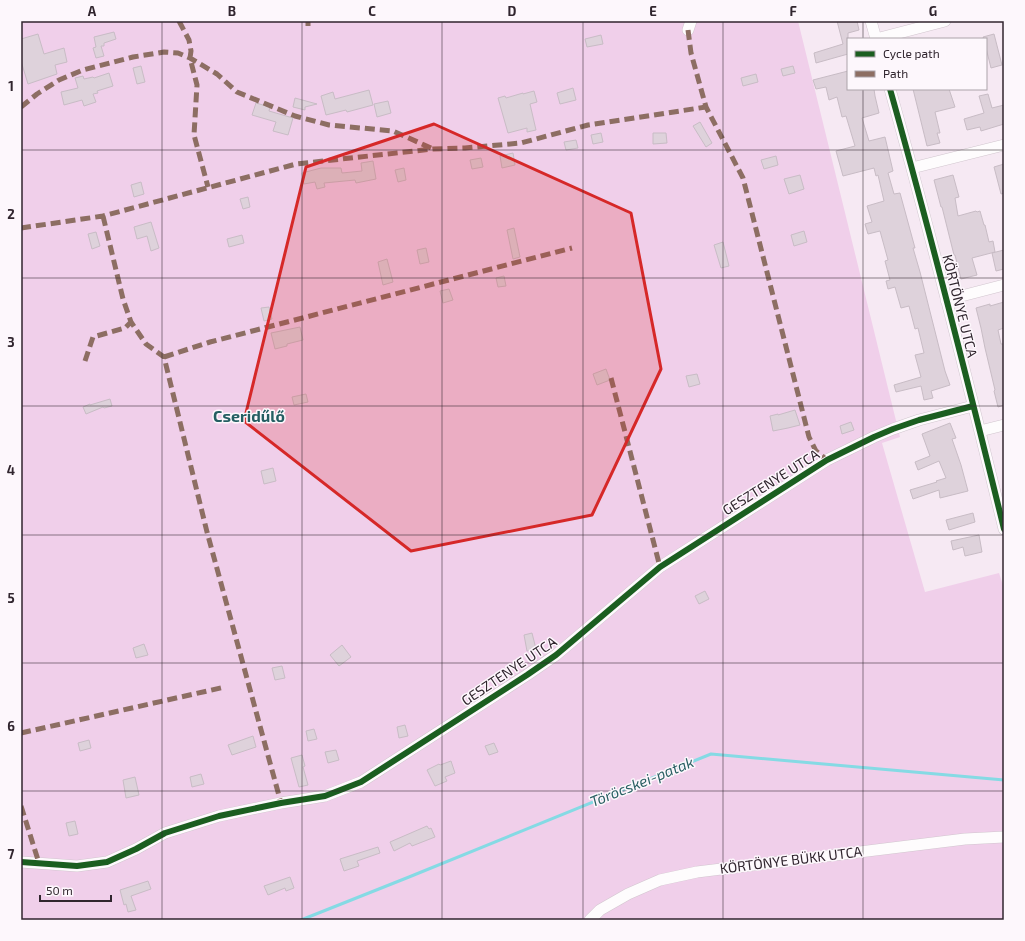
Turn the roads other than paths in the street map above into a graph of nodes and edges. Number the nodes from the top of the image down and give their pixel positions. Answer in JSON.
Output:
{"nodes":[{"id":1,"x":871,"y":21,"type":"edge"},
{"id":2,"x":945,"y":21,"type":"edge"},
{"id":3,"x":876,"y":38,"type":"edge"},
{"id":4,"x":880,"y":38,"type":"edge"},
{"id":5,"x":890,"y":90,"type":"edge"},
{"id":6,"x":1004,"y":145,"type":"edge"},
{"id":7,"x":912,"y":168,"type":"junction"},
{"id":8,"x":1004,"y":285,"type":"edge"},
{"id":9,"x":946,"y":300,"type":"junction"},
{"id":10,"x":973,"y":406,"type":"junction"},
{"id":11,"x":1004,"y":425,"type":"edge"},
{"id":12,"x":980,"y":431,"type":"junction"},
{"id":13,"x":1004,"y":529,"type":"edge"},
{"id":14,"x":1004,"y":837,"type":"edge"},
{"id":15,"x":21,"y":862,"type":"edge"},
{"id":16,"x":590,"y":920,"type":"edge"}],
"edges":[{"from":1,"to":3,"type":"street"},
{"from":2,"to":4,"type":"street"},
{"from":5,"to":7,"type":"street","name":"KÖRTÖNYE UTCA"},
{"from":6,"to":7,"type":"street"},
{"from":7,"to":9,"type":"street","name":"KÖRTÖNYE UTCA"},
{"from":8,"to":9,"type":"street"},
{"from":9,"to":10,"type":"street","name":"KÖRTÖNYE UTCA"},
{"from":10,"to":12,"type":"street","name":"KÖRTÖNYE UTCA"},
{"from":10,"to":15,"type":"street","name":"GESZTENYE UTCA"},
{"from":11,"to":12,"type":"street"},
{"from":12,"to":13,"type":"street","name":"KÖRTÖNYE UTCA"},
{"from":14,"to":16,"type":"street","name":"KÖRTÖNYE BÜKK UTCA"}]}
